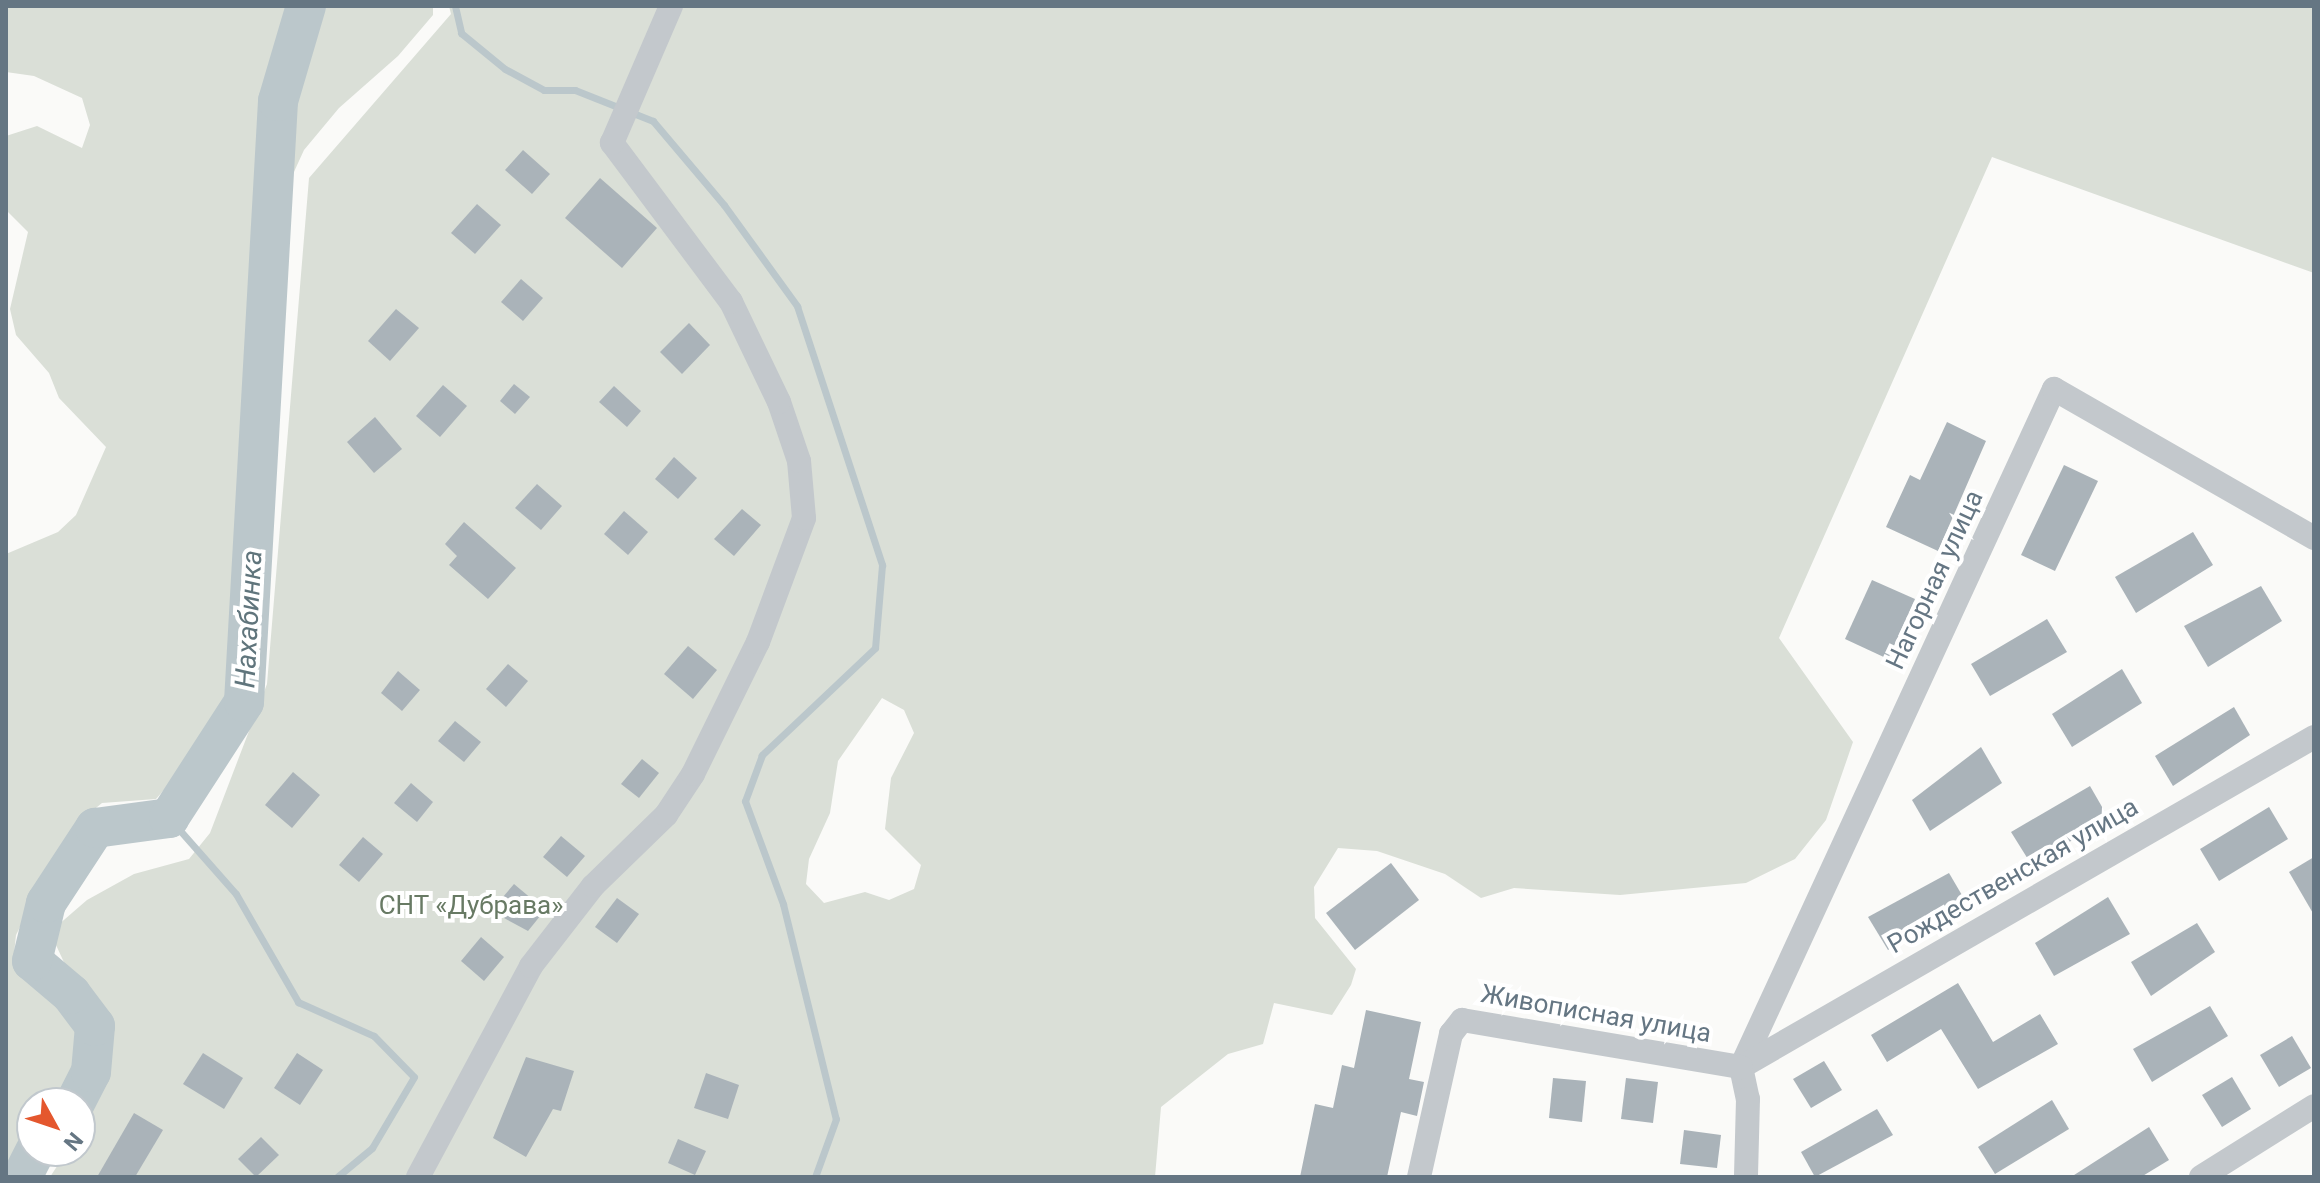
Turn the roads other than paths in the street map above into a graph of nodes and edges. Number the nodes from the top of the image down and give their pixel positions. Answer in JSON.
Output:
{"nodes":[{"id":1,"x":671,"y":6,"type":"edge"},
{"id":2,"x":2314,"y":538,"type":"edge"},
{"id":3,"x":2314,"y":737,"type":"edge"},
{"id":4,"x":1741,"y":1067,"type":"junction"},
{"id":5,"x":2314,"y":1106,"type":"edge"},
{"id":6,"x":418,"y":1177,"type":"edge"},
{"id":7,"x":1419,"y":1177,"type":"edge"},
{"id":8,"x":1746,"y":1177,"type":"edge"},
{"id":9,"x":2201,"y":1177,"type":"edge"}],
"edges":[{"from":1,"to":6,"type":"street"},
{"from":2,"to":4,"type":"street","name":"Нагорная улица"},
{"from":3,"to":4,"type":"street","name":"Рождественская улица"},
{"from":4,"to":7,"type":"street","name":"Живописная улица"},
{"from":4,"to":8,"type":"street"},
{"from":5,"to":9,"type":"street"}]}
